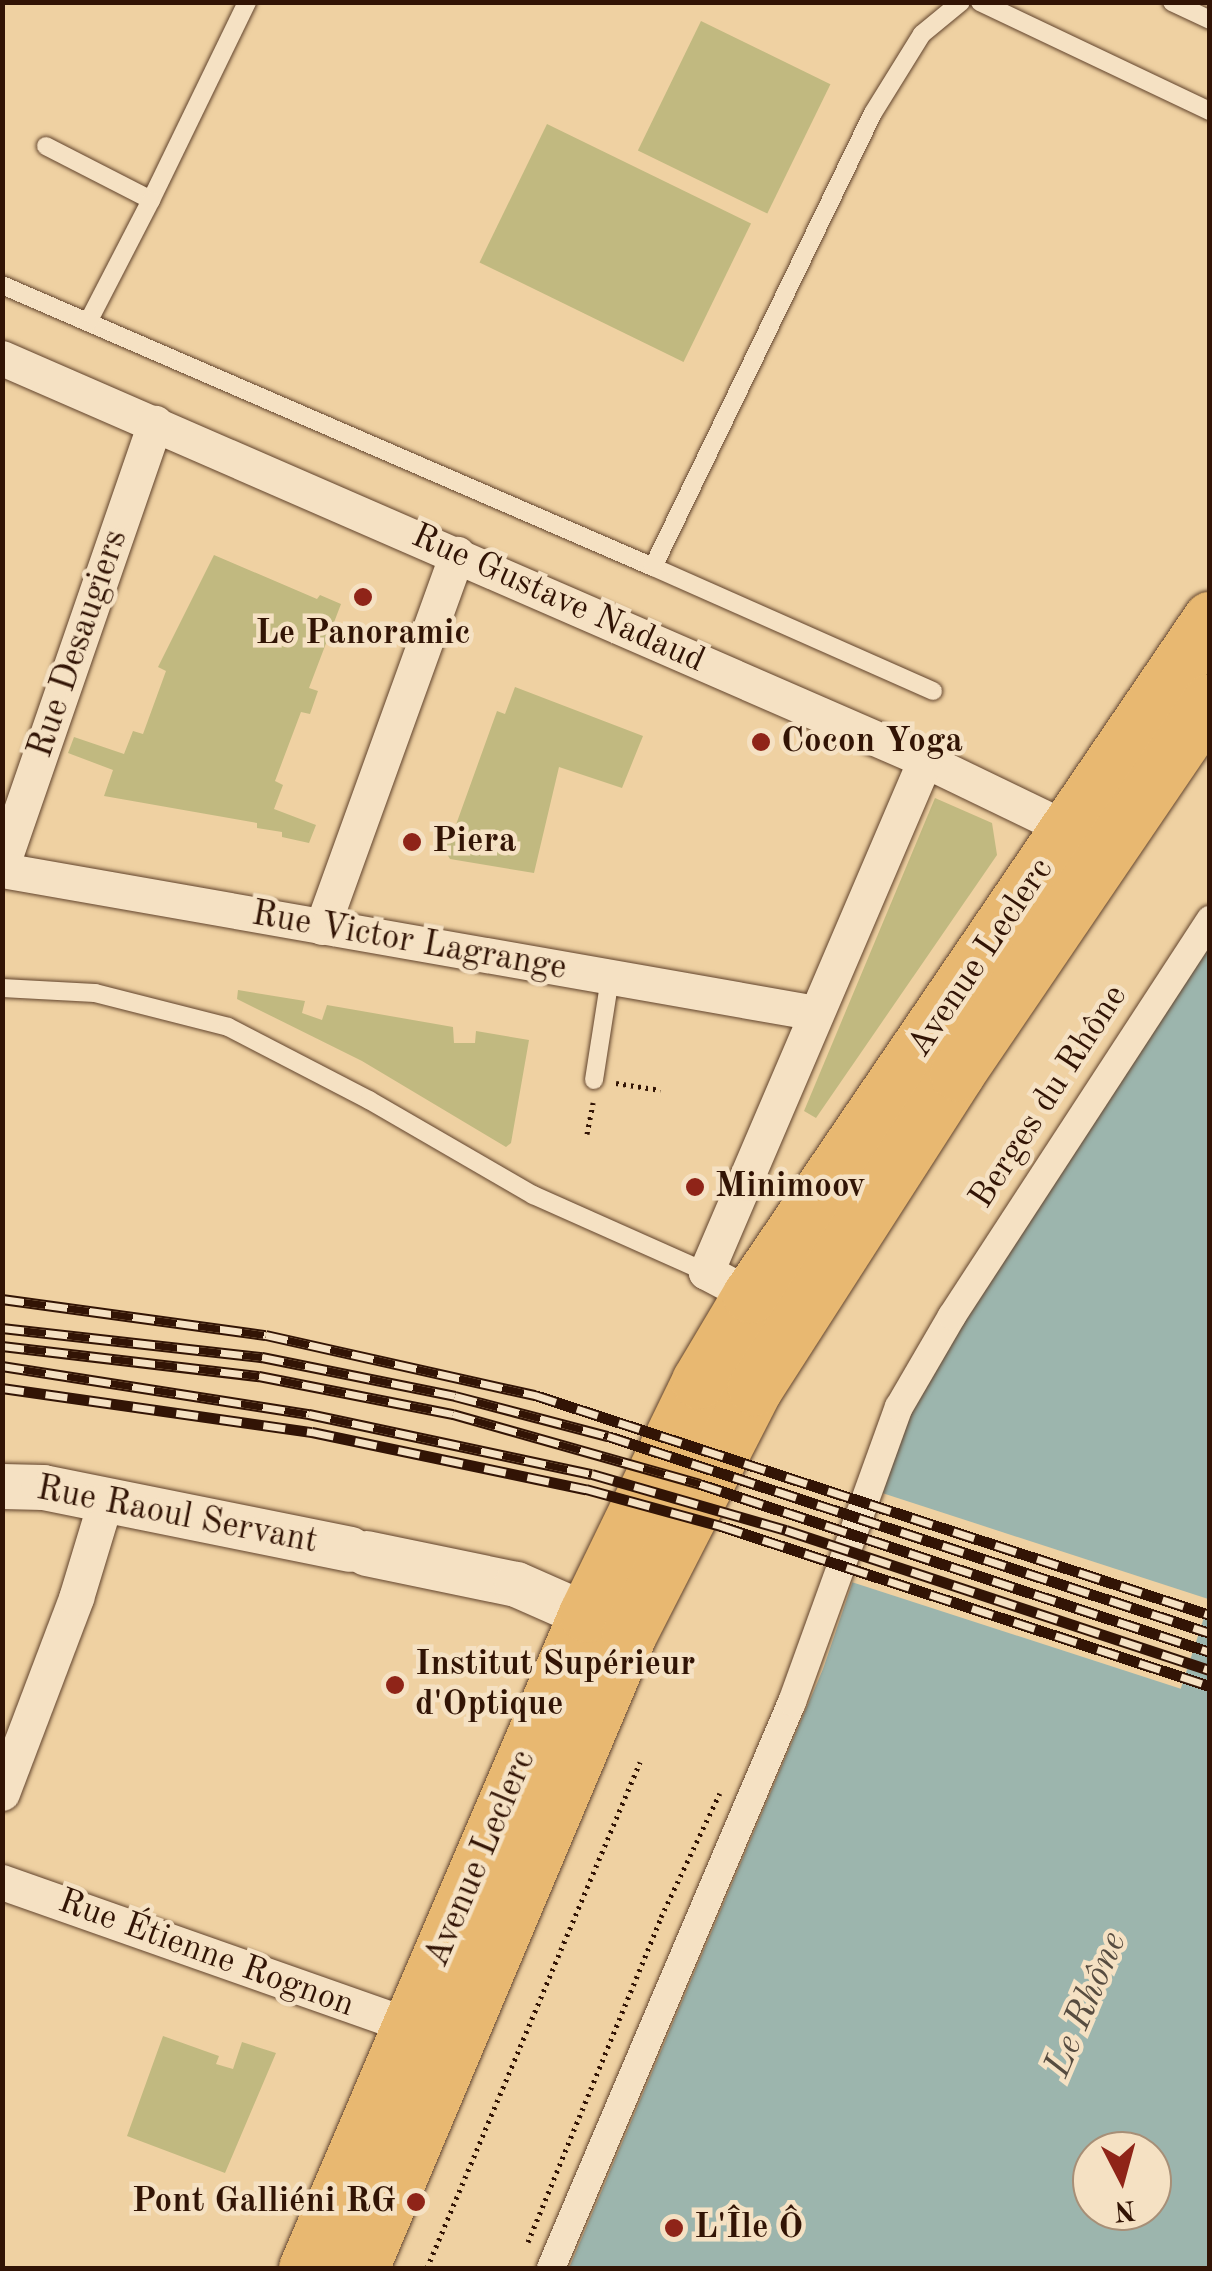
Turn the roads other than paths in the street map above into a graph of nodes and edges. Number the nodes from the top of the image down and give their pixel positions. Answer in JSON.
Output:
{"nodes":[{"id":1,"x":247,"y":2,"type":"edge"},
{"id":2,"x":962,"y":2,"type":"edge"},
{"id":3,"x":980,"y":2,"type":"edge"},
{"id":4,"x":1172,"y":2,"type":"edge"},
{"id":5,"x":1210,"y":20,"type":"edge"},
{"id":6,"x":1210,"y":110,"type":"edge"},
{"id":7,"x":46,"y":146,"type":"dead end"},
{"id":8,"x":150,"y":200,"type":"junction"},
{"id":9,"x":2,"y":285,"type":"edge"},
{"id":10,"x":88,"y":322,"type":"junction"},
{"id":11,"x":2,"y":358,"type":"edge"},
{"id":12,"x":155,"y":423,"type":"junction"},
{"id":13,"x":457,"y":554,"type":"junction"},
{"id":14,"x":652,"y":566,"type":"junction"},
{"id":15,"x":1210,"y":619,"type":"edge"},
{"id":16,"x":934,"y":691,"type":"dead end"},
{"id":17,"x":1210,"y":701,"type":"edge"},
{"id":18,"x":925,"y":760,"type":"junction"},
{"id":19,"x":1088,"y":840,"type":"junction"},
{"id":20,"x":2,"y":868,"type":"edge"},
{"id":21,"x":1210,"y":920,"type":"edge"},
{"id":22,"x":322,"y":927,"type":"junction"},
{"id":23,"x":610,"y":978,"type":"junction"},
{"id":24,"x":2,"y":988,"type":"edge"},
{"id":25,"x":816,"y":1013,"type":"junction"},
{"id":26,"x":594,"y":1080,"type":"dead end"},
{"id":27,"x":846,"y":1242,"type":"junction"},
{"id":28,"x":728,"y":1288,"type":"junction"},
{"id":29,"x":755,"y":1388,"type":"junction"},
{"id":30,"x":2,"y":1486,"type":"edge"},
{"id":31,"x":106,"y":1499,"type":"junction"},
{"id":32,"x":588,"y":1611,"type":"junction"},
{"id":33,"x":2,"y":1793,"type":"edge"},
{"id":34,"x":2,"y":1882,"type":"edge"},
{"id":35,"x":410,"y":2026,"type":"junction"},
{"id":36,"x":306,"y":2268,"type":"edge"},
{"id":37,"x":360,"y":2268,"type":"edge"},
{"id":38,"x":550,"y":2268,"type":"edge"}],
"edges":[{"from":1,"to":8,"type":"lane"},
{"from":2,"to":14,"type":"lane"},
{"from":3,"to":6,"type":"lane"},
{"from":4,"to":5,"type":"lane"},
{"from":7,"to":8,"type":"lane"},
{"from":8,"to":10,"type":"lane"},
{"from":9,"to":10,"type":"lane"},
{"from":10,"to":14,"type":"lane"},
{"from":11,"to":12,"type":"street","name":"Rue Gustave Nadaud"},
{"from":12,"to":13,"type":"street","name":"Rue Gustave Nadaud"},
{"from":12,"to":20,"type":"street","name":"Rue Desaugiers"},
{"from":13,"to":18,"type":"street","name":"Rue Gustave Nadaud"},
{"from":13,"to":22,"type":"street"},
{"from":14,"to":16,"type":"lane"},
{"from":15,"to":19,"type":"main road","name":"Avenue Leclerc"},
{"from":17,"to":19,"type":"main road","name":"Avenue Leclerc"},
{"from":18,"to":19,"type":"street","name":"Rue Gustave Nadaud"},
{"from":18,"to":25,"type":"street","name":"Avenue Leclerc"},
{"from":19,"to":27,"type":"main road","name":"Avenue Leclerc"},
{"from":19,"to":28,"type":"main road","name":"Avenue Leclerc"},
{"from":20,"to":22,"type":"street","name":"Rue Victor Lagrange"},
{"from":21,"to":38,"type":"street","name":"Berges du Rhône"},
{"from":22,"to":23,"type":"street","name":"Rue Victor Lagrange"},
{"from":23,"to":25,"type":"street","name":"Rue Victor Lagrange"},
{"from":23,"to":26,"type":"lane"},
{"from":24,"to":28,"type":"lane"},
{"from":25,"to":28,"type":"street","name":"Avenue Leclerc"},
{"from":27,"to":28,"type":"street","name":"Avenue Leclerc"},
{"from":27,"to":29,"type":"main road","name":"Avenue Leclerc"},
{"from":28,"to":29,"type":"street","name":"Avenue Leclerc"},
{"from":28,"to":32,"type":"main road","name":"Avenue Leclerc"},
{"from":29,"to":32,"type":"main road","name":"Avenue Leclerc"},
{"from":30,"to":31,"type":"street","name":"Rue Raoul Servant"},
{"from":31,"to":32,"type":"street","name":"Rue Raoul Servant"},
{"from":31,"to":33,"type":"street"},
{"from":32,"to":35,"type":"main road","name":"Avenue Leclerc"},
{"from":32,"to":37,"type":"main road","name":"Avenue Leclerc"},
{"from":34,"to":35,"type":"street","name":"Rue Étienne Rognon"},
{"from":35,"to":36,"type":"main road","name":"Avenue Leclerc"}]}
